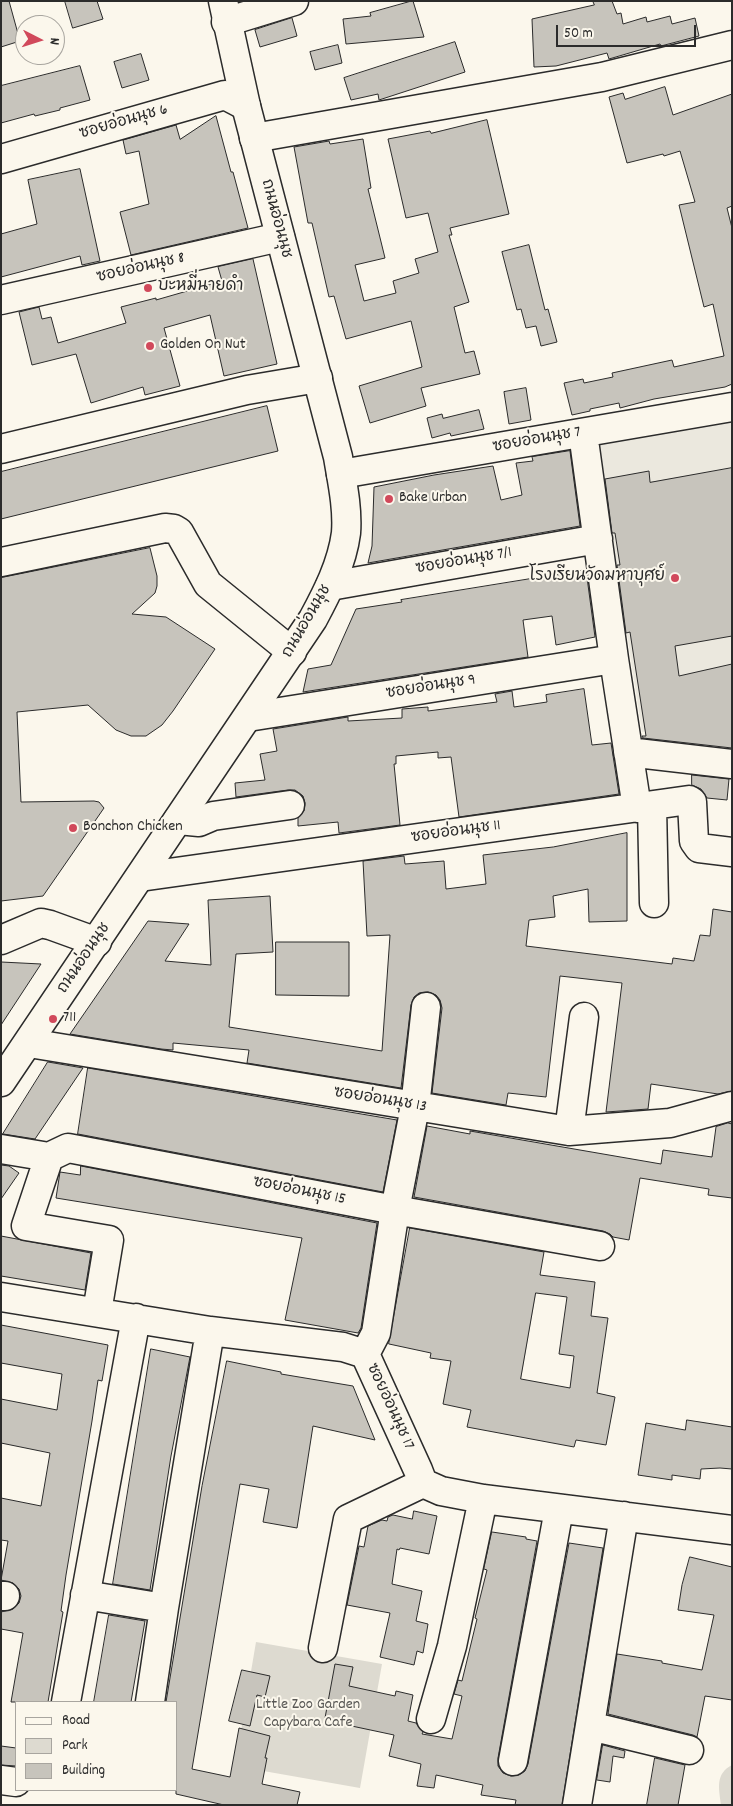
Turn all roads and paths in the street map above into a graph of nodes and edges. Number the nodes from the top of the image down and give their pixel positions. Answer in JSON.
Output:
{"nodes":[{"id":1,"x":294,"y":1,"type":"edge"},
{"id":2,"x":219,"y":8,"type":"edge"},
{"id":3,"x":732,"y":45,"type":"edge"},
{"id":4,"x":235,"y":100,"type":"junction"},
{"id":5,"x":254,"y":138,"type":"junction"},
{"id":6,"x":1,"y":159,"type":"edge"},
{"id":7,"x":272,"y":239,"type":"junction"},
{"id":8,"x":1,"y":300,"type":"edge"},
{"id":9,"x":310,"y":380,"type":"junction"},
{"id":10,"x":732,"y":407,"type":"edge"},
{"id":11,"x":583,"y":433,"type":"junction"},
{"id":12,"x":1,"y":449,"type":"edge"},
{"id":13,"x":341,"y":474,"type":"junction"},
{"id":14,"x":598,"y":539,"type":"junction"},
{"id":15,"x":1,"y":562,"type":"edge"},
{"id":16,"x":330,"y":586,"type":"junction"},
{"id":17,"x":285,"y":646,"type":"junction"},
{"id":18,"x":614,"y":659,"type":"junction"},
{"id":19,"x":248,"y":717,"type":"junction"},
{"id":20,"x":628,"y":752,"type":"junction"},
{"id":21,"x":732,"y":764,"type":"edge"},
{"id":22,"x":290,"y":805,"type":"dead end"},
{"id":23,"x":644,"y":807,"type":"junction"},
{"id":24,"x":178,"y":820,"type":"junction"},
{"id":25,"x":732,"y":852,"type":"edge"},
{"id":26,"x":140,"y":877,"type":"junction"},
{"id":27,"x":654,"y":903,"type":"dead end"},
{"id":28,"x":88,"y":939,"type":"junction"},
{"id":29,"x":1,"y":940,"type":"edge"},
{"id":30,"x":426,"y":1007,"type":"dead end"},
{"id":31,"x":584,"y":1017,"type":"dead end"},
{"id":32,"x":29,"y":1043,"type":"junction"},
{"id":33,"x":1,"y":1052,"type":"edge"},
{"id":34,"x":1,"y":1082,"type":"edge"},
{"id":35,"x":732,"y":1106,"type":"edge"},
{"id":36,"x":415,"y":1107,"type":"junction"},
{"id":37,"x":569,"y":1132,"type":"junction"},
{"id":38,"x":1,"y":1149,"type":"edge"},
{"id":39,"x":48,"y":1157,"type":"junction"},
{"id":40,"x":395,"y":1210,"type":"junction"},
{"id":41,"x":600,"y":1246,"type":"dead end"},
{"id":42,"x":1,"y":1297,"type":"edge"},
{"id":43,"x":97,"y":1312,"type":"junction"},
{"id":44,"x":136,"y":1318,"type":"junction"},
{"id":45,"x":210,"y":1331,"type":"junction"},
{"id":46,"x":365,"y":1354,"type":"junction"},
{"id":47,"x":423,"y":1483,"type":"junction"},
{"id":48,"x":483,"y":1499,"type":"junction"},
{"id":49,"x":559,"y":1509,"type":"junction"},
{"id":50,"x":624,"y":1516,"type":"junction"},
{"id":51,"x":732,"y":1530,"type":"edge"},
{"id":52,"x":85,"y":1596,"type":"junction"},
{"id":53,"x":164,"y":1608,"type":"junction"},
{"id":54,"x":322,"y":1648,"type":"dead end"},
{"id":55,"x":66,"y":1701,"type":"edge"},
{"id":56,"x":150,"y":1701,"type":"edge"},
{"id":57,"x":431,"y":1719,"type":"dead end"},
{"id":58,"x":590,"y":1726,"type":"junction"},
{"id":59,"x":688,"y":1750,"type":"dead end"},
{"id":60,"x":513,"y":1761,"type":"dead end"},
{"id":61,"x":1,"y":1780,"type":"edge"},
{"id":62,"x":15,"y":1782,"type":"edge"},
{"id":63,"x":577,"y":1805,"type":"edge"}],
"edges":[{"from":1,"to":2,"type":"street"},
{"from":2,"to":4,"type":"street","name":"ถนนอ่อนนุช"},
{"from":3,"to":5,"type":"street"},
{"from":4,"to":5,"type":"street","name":"ถนนอ่อนนุช"},
{"from":4,"to":6,"type":"street","name":"ซอยอ่อนนุช 6"},
{"from":4,"to":7,"type":"street","name":"ถนนอ่อนนุช"},
{"from":5,"to":7,"type":"street","name":"ถนนอ่อนนุช"},
{"from":7,"to":8,"type":"street","name":"ซอยอ่อนนุช 8"},
{"from":7,"to":9,"type":"street","name":"ถนนอ่อนนุช"},
{"from":9,"to":12,"type":"street"},
{"from":9,"to":13,"type":"street","name":"ถนนอ่อนนุช"},
{"from":9,"to":17,"type":"street","name":"ถนนอ่อนนุช"},
{"from":10,"to":11,"type":"street","name":"ซอยอ่อนนุช 7"},
{"from":11,"to":13,"type":"street","name":"ซอยอ่อนนุช 7"},
{"from":11,"to":14,"type":"street"},
{"from":13,"to":16,"type":"street","name":"ถนนอ่อนนุช"},
{"from":14,"to":16,"type":"street","name":"ซอยอ่อนนุช 7/1"},
{"from":14,"to":18,"type":"street"},
{"from":15,"to":17,"type":"street"},
{"from":16,"to":17,"type":"street","name":"ถนนอ่อนนุช"},
{"from":17,"to":19,"type":"street","name":"ถนนอ่อนนุช"},
{"from":17,"to":28,"type":"street","name":"ถนนอ่อนนุช"},
{"from":18,"to":19,"type":"street","name":"ซอยอ่อนนุช 9"},
{"from":18,"to":20,"type":"street"},
{"from":19,"to":24,"type":"street","name":"ถนนอ่อนนุช"},
{"from":20,"to":21,"type":"street"},
{"from":20,"to":23,"type":"street"},
{"from":22,"to":24,"type":"street"},
{"from":23,"to":25,"type":"street","name":"ซอยอ่อนนุช 11"},
{"from":23,"to":26,"type":"street","name":"ซอยอ่อนนุช 11"},
{"from":23,"to":27,"type":"street"},
{"from":24,"to":26,"type":"street","name":"ถนนอ่อนนุช"},
{"from":26,"to":28,"type":"street","name":"ถนนอ่อนนุช"},
{"from":28,"to":29,"type":"street"},
{"from":28,"to":32,"type":"street","name":"ถนนอ่อนนุช"},
{"from":28,"to":33,"type":"street","name":"ถนนอ่อนนุช"},
{"from":30,"to":36,"type":"street"},
{"from":31,"to":37,"type":"street"},
{"from":32,"to":34,"type":"street","name":"ถนนอ่อนนุช"},
{"from":32,"to":36,"type":"street","name":"ซอยอ่อนนุช 13"},
{"from":35,"to":37,"type":"street","name":"ซอยอ่อนนุช 13"},
{"from":36,"to":37,"type":"street","name":"ซอยอ่อนนุช 13"},
{"from":36,"to":40,"type":"street"},
{"from":38,"to":39,"type":"street","name":"ซอยอ่อนนุช 15"},
{"from":39,"to":40,"type":"street","name":"ซอยอ่อนนุช 15"},
{"from":39,"to":43,"type":"street"},
{"from":40,"to":41,"type":"street","name":"ซอยอ่อนนุช 15"},
{"from":40,"to":46,"type":"street"},
{"from":42,"to":43,"type":"street","name":"ซอยอ่อนนุช 17"},
{"from":43,"to":44,"type":"street","name":"ซอยอ่อนนุช 17"},
{"from":44,"to":45,"type":"street","name":"ซอยอ่อนนุช 17"},
{"from":44,"to":52,"type":"street"},
{"from":45,"to":46,"type":"street","name":"ซอยอ่อนนุช 17"},
{"from":45,"to":53,"type":"street"},
{"from":46,"to":47,"type":"street","name":"ซอยอ่อนนุช 17"},
{"from":47,"to":48,"type":"street"},
{"from":47,"to":54,"type":"street"},
{"from":48,"to":49,"type":"street"},
{"from":48,"to":57,"type":"street"},
{"from":49,"to":50,"type":"street"},
{"from":49,"to":60,"type":"street"},
{"from":50,"to":51,"type":"street"},
{"from":50,"to":58,"type":"street"},
{"from":52,"to":53,"type":"street"},
{"from":52,"to":55,"type":"street"},
{"from":53,"to":56,"type":"street"},
{"from":58,"to":59,"type":"street"},
{"from":58,"to":63,"type":"street"},
{"from":61,"to":62,"type":"street"}]}
